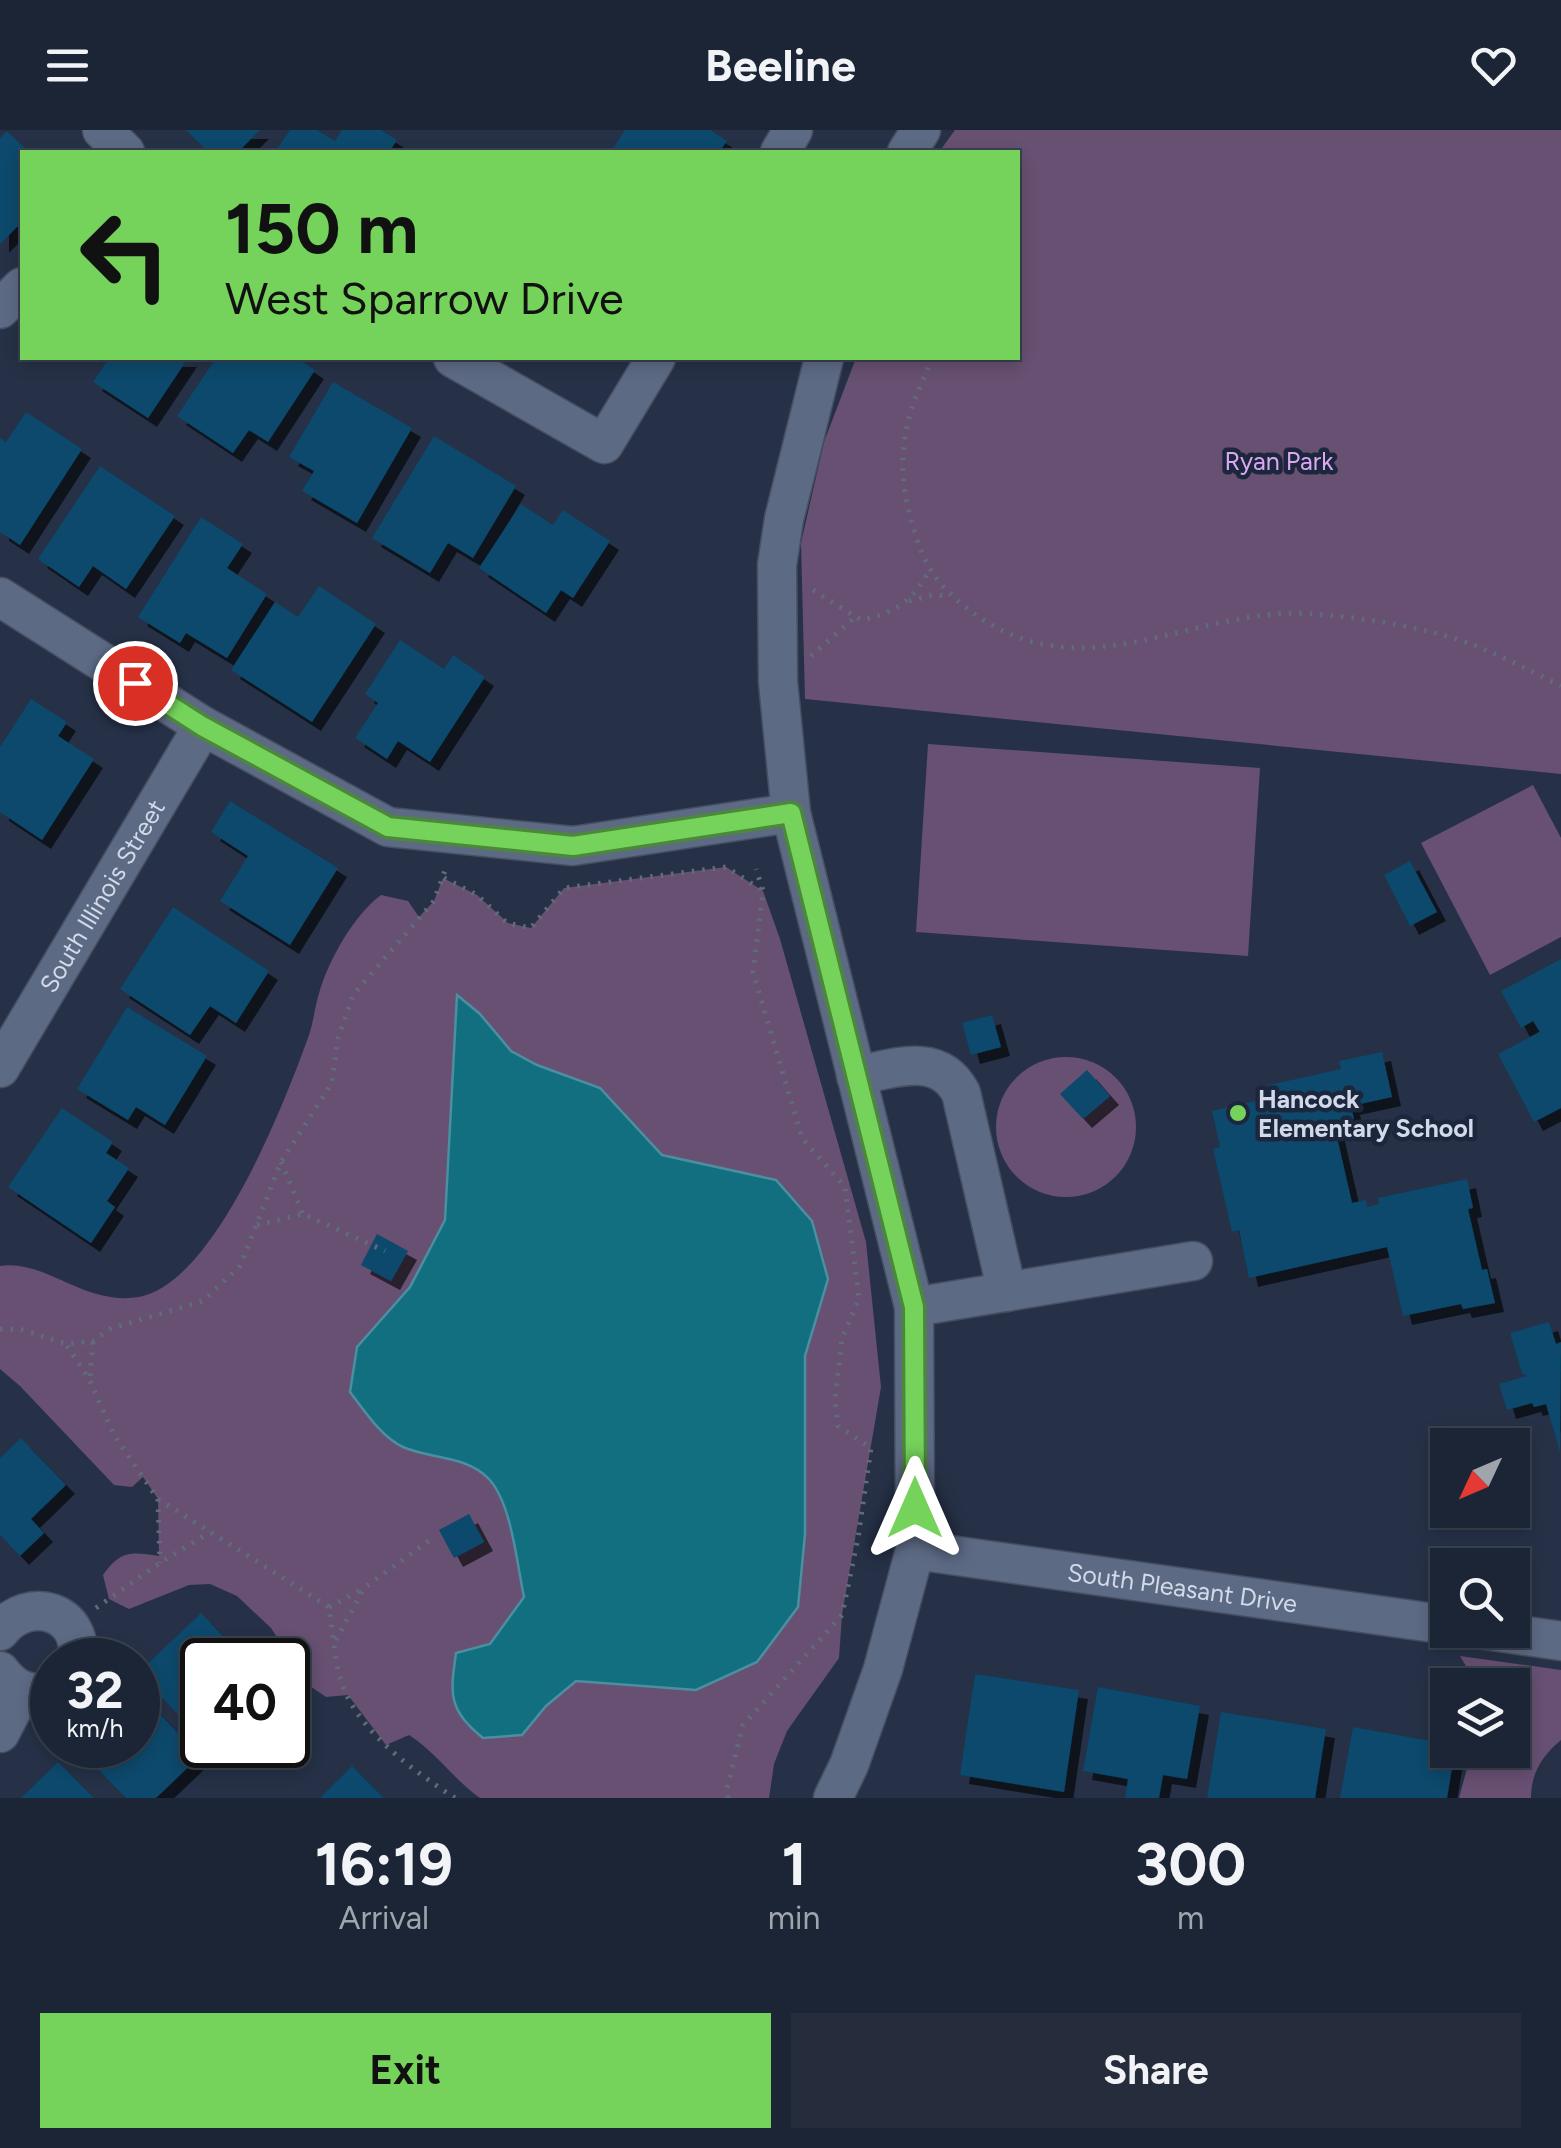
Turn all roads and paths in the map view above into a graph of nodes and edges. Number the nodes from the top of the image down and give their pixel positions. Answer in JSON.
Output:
{"nodes":[{"id":1,"x":102,"y":130,"type":"edge"},
{"id":2,"x":122,"y":150,"type":"edge"},
{"id":3,"x":20,"y":289,"type":"edge"},
{"id":4,"x":0,"y":309,"type":"edge"},
{"id":5,"x":457,"y":360,"type":"edge"},
{"id":6,"x":655,"y":360,"type":"edge"},
{"id":7,"x":824,"y":360,"type":"edge"},
{"id":8,"x":932,"y":360,"type":"edge"},
{"id":9,"x":777,"y":565,"type":"junction"},
{"id":10,"x":929,"y":570,"type":"junction"},
{"id":11,"x":950,"y":596,"type":"junction"},
{"id":12,"x":0,"y":598,"type":"edge"},
{"id":13,"x":910,"y":601,"type":"junction"},
{"id":14,"x":854,"y":618,"type":"junction"},
{"id":15,"x":778,"y":682,"type":"junction"},
{"id":16,"x":1561,"y":686,"type":"edge"},
{"id":17,"x":202,"y":726,"type":"junction"},
{"id":18,"x":791,"y":813,"type":"junction"},
{"id":19,"x":458,"y":834,"type":"junction"},
{"id":20,"x":756,"y":869,"type":"dead end"},
{"id":21,"x":442,"y":878,"type":"junction"},
{"id":22,"x":763,"y":891,"type":"junction"},
{"id":23,"x":0,"y":1068,"type":"edge"},
{"id":24,"x":856,"y":1076,"type":"junction"},
{"id":25,"x":281,"y":1162,"type":"junction"},
{"id":26,"x":303,"y":1214,"type":"junction"},
{"id":27,"x":256,"y":1225,"type":"junction"},
{"id":28,"x":385,"y":1251,"type":"dead end"},
{"id":29,"x":1193,"y":1261,"type":"dead end"},
{"id":30,"x":1007,"y":1292,"type":"junction"},
{"id":31,"x":914,"y":1307,"type":"junction"},
{"id":32,"x":0,"y":1330,"type":"edge"},
{"id":33,"x":93,"y":1341,"type":"junction"},
{"id":34,"x":66,"y":1344,"type":"junction"},
{"id":35,"x":89,"y":1379,"type":"junction"},
{"id":36,"x":158,"y":1498,"type":"junction"},
{"id":37,"x":210,"y":1532,"type":"junction"},
{"id":38,"x":434,"y":1536,"type":"dead end"},
{"id":39,"x":916,"y":1550,"type":"junction"},
{"id":40,"x":160,"y":1563,"type":"junction"},
{"id":41,"x":364,"y":1588,"type":"junction"},
{"id":42,"x":329,"y":1607,"type":"junction"},
{"id":43,"x":1430,"y":1622,"type":"edge"},
{"id":44,"x":0,"y":1631,"type":"edge"},
{"id":45,"x":1530,"y":1637,"type":"edge"},
{"id":46,"x":70,"y":1638,"type":"edge"},
{"id":47,"x":79,"y":1638,"type":"edge"},
{"id":48,"x":1561,"y":1641,"type":"edge"},
{"id":49,"x":335,"y":1643,"type":"junction"},
{"id":50,"x":25,"y":1684,"type":"edge"},
{"id":51,"x":0,"y":1733,"type":"edge"},
{"id":52,"x":455,"y":1798,"type":"edge"},
{"id":53,"x":728,"y":1798,"type":"edge"},
{"id":54,"x":833,"y":1798,"type":"edge"}],
"edges":[{"from":1,"to":2,"type":"street"},
{"from":3,"to":4,"type":"street"},
{"from":5,"to":6,"type":"street"},
{"from":7,"to":9,"type":"street"},
{"from":8,"to":10,"type":"path"},
{"from":9,"to":14,"type":"path"},
{"from":9,"to":15,"type":"street"},
{"from":10,"to":11,"type":"path"},
{"from":10,"to":13,"type":"path"},
{"from":11,"to":13,"type":"path"},
{"from":11,"to":16,"type":"path"},
{"from":12,"to":17,"type":"street"},
{"from":13,"to":14,"type":"path"},
{"from":14,"to":15,"type":"path"},
{"from":15,"to":18,"type":"street"},
{"from":17,"to":19,"type":"street"},
{"from":17,"to":23,"type":"street","name":"South Illinois Street"},
{"from":18,"to":19,"type":"street"},
{"from":18,"to":24,"type":"street"},
{"from":19,"to":21,"type":"path"},
{"from":20,"to":22,"type":"path"},
{"from":21,"to":22,"type":"path"},
{"from":21,"to":25,"type":"path"},
{"from":22,"to":53,"type":"path"},
{"from":24,"to":30,"type":"street"},
{"from":24,"to":31,"type":"street"},
{"from":25,"to":26,"type":"path"},
{"from":25,"to":27,"type":"path"},
{"from":26,"to":27,"type":"path"},
{"from":26,"to":28,"type":"path"},
{"from":27,"to":33,"type":"path"},
{"from":29,"to":30,"type":"street"},
{"from":30,"to":31,"type":"street"},
{"from":31,"to":39,"type":"street"},
{"from":32,"to":34,"type":"path"},
{"from":33,"to":34,"type":"path"},
{"from":33,"to":35,"type":"path"},
{"from":34,"to":35,"type":"path"},
{"from":35,"to":36,"type":"path"},
{"from":36,"to":37,"type":"path"},
{"from":36,"to":40,"type":"path"},
{"from":37,"to":40,"type":"path"},
{"from":37,"to":42,"type":"path"},
{"from":38,"to":41,"type":"path"},
{"from":39,"to":43,"type":"street","name":"South Pleasant Drive"},
{"from":39,"to":54,"type":"street"},
{"from":40,"to":47,"type":"path"},
{"from":41,"to":42,"type":"path"},
{"from":41,"to":49,"type":"path"},
{"from":42,"to":49,"type":"path"},
{"from":44,"to":46,"type":"street"},
{"from":45,"to":48,"type":"street"},
{"from":49,"to":52,"type":"path"},
{"from":50,"to":51,"type":"street"}]}
